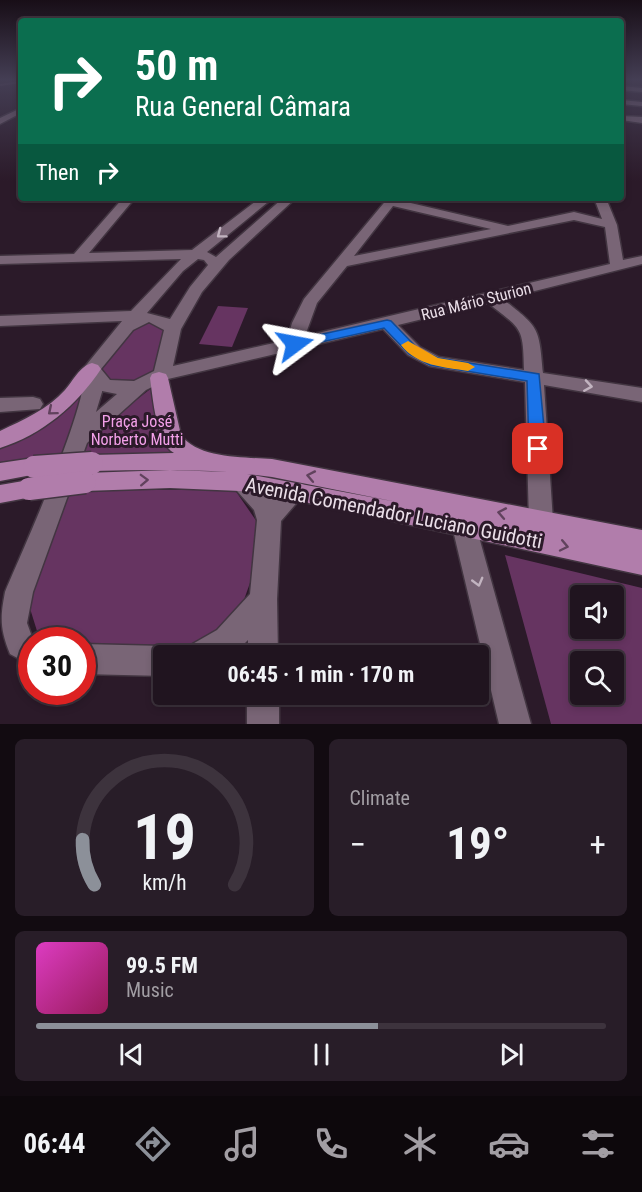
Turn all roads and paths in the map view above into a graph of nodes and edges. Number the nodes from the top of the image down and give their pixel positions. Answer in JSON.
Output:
{"nodes":[{"id":1,"x":14,"y":114,"type":"edge"},
{"id":2,"x":0,"y":121,"type":"edge"},
{"id":3,"x":126,"y":201,"type":"edge"},
{"id":4,"x":263,"y":201,"type":"edge"},
{"id":5,"x":276,"y":201,"type":"edge"},
{"id":6,"x":286,"y":201,"type":"edge"},
{"id":7,"x":391,"y":201,"type":"edge"},
{"id":8,"x":396,"y":201,"type":"edge"},
{"id":9,"x":601,"y":201,"type":"edge"},
{"id":10,"x":257,"y":225,"type":"junction"},
{"id":11,"x":611,"y":225,"type":"junction"},
{"id":12,"x":508,"y":229,"type":"junction"},
{"id":13,"x":194,"y":254,"type":"junction"},
{"id":14,"x":79,"y":256,"type":"junction"},
{"id":15,"x":163,"y":256,"type":"junction"},
{"id":16,"x":0,"y":260,"type":"edge"},
{"id":17,"x":642,"y":261,"type":"edge"},
{"id":18,"x":340,"y":263,"type":"junction"},
{"id":19,"x":216,"y":265,"type":"junction"},
{"id":20,"x":617,"y":265,"type":"junction"},
{"id":21,"x":178,"y":268,"type":"junction"},
{"id":22,"x":492,"y":298,"type":"junction"},
{"id":23,"x":131,"y":320,"type":"junction"},
{"id":24,"x":0,"y":321,"type":"edge"},
{"id":25,"x":387,"y":323,"type":"junction"},
{"id":26,"x":173,"y":329,"type":"junction"},
{"id":27,"x":295,"y":344,"type":"junction"},
{"id":28,"x":93,"y":372,"type":"junction"},
{"id":29,"x":157,"y":374,"type":"junction"},
{"id":30,"x":534,"y":378,"type":"junction"},
{"id":31,"x":642,"y":395,"type":"edge"},
{"id":32,"x":33,"y":404,"type":"dead end"},
{"id":33,"x":0,"y":405,"type":"edge"},
{"id":34,"x":0,"y":440,"type":"edge"},
{"id":35,"x":85,"y":461,"type":"junction"},
{"id":36,"x":210,"y":461,"type":"junction"},
{"id":37,"x":0,"y":472,"type":"edge"},
{"id":38,"x":31,"y":478,"type":"junction"},
{"id":39,"x":240,"y":482,"type":"junction"},
{"id":40,"x":295,"y":491,"type":"junction"},
{"id":41,"x":0,"y":494,"type":"edge"},
{"id":42,"x":269,"y":520,"type":"junction"},
{"id":43,"x":541,"y":521,"type":"junction"},
{"id":44,"x":464,"y":526,"type":"junction"},
{"id":45,"x":642,"y":542,"type":"edge"},
{"id":46,"x":642,"y":563,"type":"edge"},
{"id":47,"x":263,"y":599,"type":"junction"},
{"id":48,"x":18,"y":637,"type":"edge"},
{"id":49,"x":222,"y":645,"type":"edge"},
{"id":50,"x":263,"y":645,"type":"edge"},
{"id":51,"x":96,"y":659,"type":"edge"},
{"id":52,"x":153,"y":661,"type":"edge"},
{"id":53,"x":263,"y":705,"type":"edge"},
{"id":54,"x":263,"y":724,"type":"edge"},
{"id":55,"x":515,"y":724,"type":"edge"}],
"edges":[{"from":1,"to":2,"type":"street"},
{"from":3,"to":14,"type":"street"},
{"from":4,"to":13,"type":"street","one_way":true},
{"from":5,"to":10,"type":"street"},
{"from":6,"to":10,"type":"street"},
{"from":7,"to":18,"type":"street"},
{"from":8,"to":12,"type":"street"},
{"from":9,"to":11,"type":"street"},
{"from":10,"to":19,"type":"street"},
{"from":11,"to":12,"type":"street"},
{"from":11,"to":20,"type":"street"},
{"from":12,"to":18,"type":"street"},
{"from":13,"to":15,"type":"street"},
{"from":13,"to":19,"type":"street"},
{"from":13,"to":21,"type":"street"},
{"from":14,"to":15,"type":"street"},
{"from":14,"to":16,"type":"street"},
{"from":15,"to":21,"type":"street"},
{"from":17,"to":20,"type":"street","name":"Rua Mário Sturion"},
{"from":18,"to":27,"type":"street"},
{"from":19,"to":26,"type":"street"},
{"from":20,"to":22,"type":"street","name":"Rua Mário Sturion"},
{"from":21,"to":23,"type":"street"},
{"from":22,"to":25,"type":"street","name":"Rua Mário Sturion"},
{"from":22,"to":30,"type":"street"},
{"from":23,"to":24,"type":"street"},
{"from":23,"to":26,"type":"street"},
{"from":23,"to":28,"type":"street"},
{"from":25,"to":27,"type":"street","name":"Rua Mário Sturion"},
{"from":25,"to":30,"type":"street"},
{"from":26,"to":29,"type":"street"},
{"from":27,"to":29,"type":"street","name":"Rua Mário Sturion"},
{"from":28,"to":29,"type":"street","name":"Rua Mário Sturion"},
{"from":28,"to":34,"type":"main road","one_way":true},
{"from":28,"to":35,"type":"street"},
{"from":29,"to":35,"type":"street"},
{"from":29,"to":36,"type":"main road"},
{"from":30,"to":31,"type":"street","one_way":true},
{"from":30,"to":43,"type":"street"},
{"from":32,"to":33,"type":"street"},
{"from":35,"to":36,"type":"main road","name":"Avenida Comendador Luciano Guidotti"},
{"from":35,"to":38,"type":"main road","name":"Avenida Comendador Luciano Guidotti","bridge":true},
{"from":35,"to":39,"type":"main road","name":"Avenida Comendador Luciano Guidotti","one_way":true},
{"from":35,"to":48,"type":"street"},
{"from":43,"to":36,"type":"main road","name":"Avenida Comendador Luciano Guidotti","one_way":true},
{"from":37,"to":38,"type":"main road","name":"Avenida Comendador Luciano Guidotti"},
{"from":38,"to":41,"type":"main road","name":"Avenida Comendador Luciano Guidotti"},
{"from":39,"to":40,"type":"main road","name":"Avenida Comendador Luciano Guidotti"},
{"from":39,"to":42,"type":"street"},
{"from":40,"to":42,"type":"street"},
{"from":40,"to":44,"type":"main road","name":"Avenida Comendador Luciano Guidotti"},
{"from":42,"to":47,"type":"street"},
{"from":43,"to":45,"type":"main road","name":"Avenida Comendador Luciano Guidotti"},
{"from":44,"to":46,"type":"main road","name":"Avenida Comendador Luciano Guidotti","one_way":true},
{"from":44,"to":55,"type":"street","one_way":true},
{"from":47,"to":49,"type":"street"},
{"from":47,"to":50,"type":"street"},
{"from":51,"to":52,"type":"street"},
{"from":53,"to":54,"type":"street"}]}
